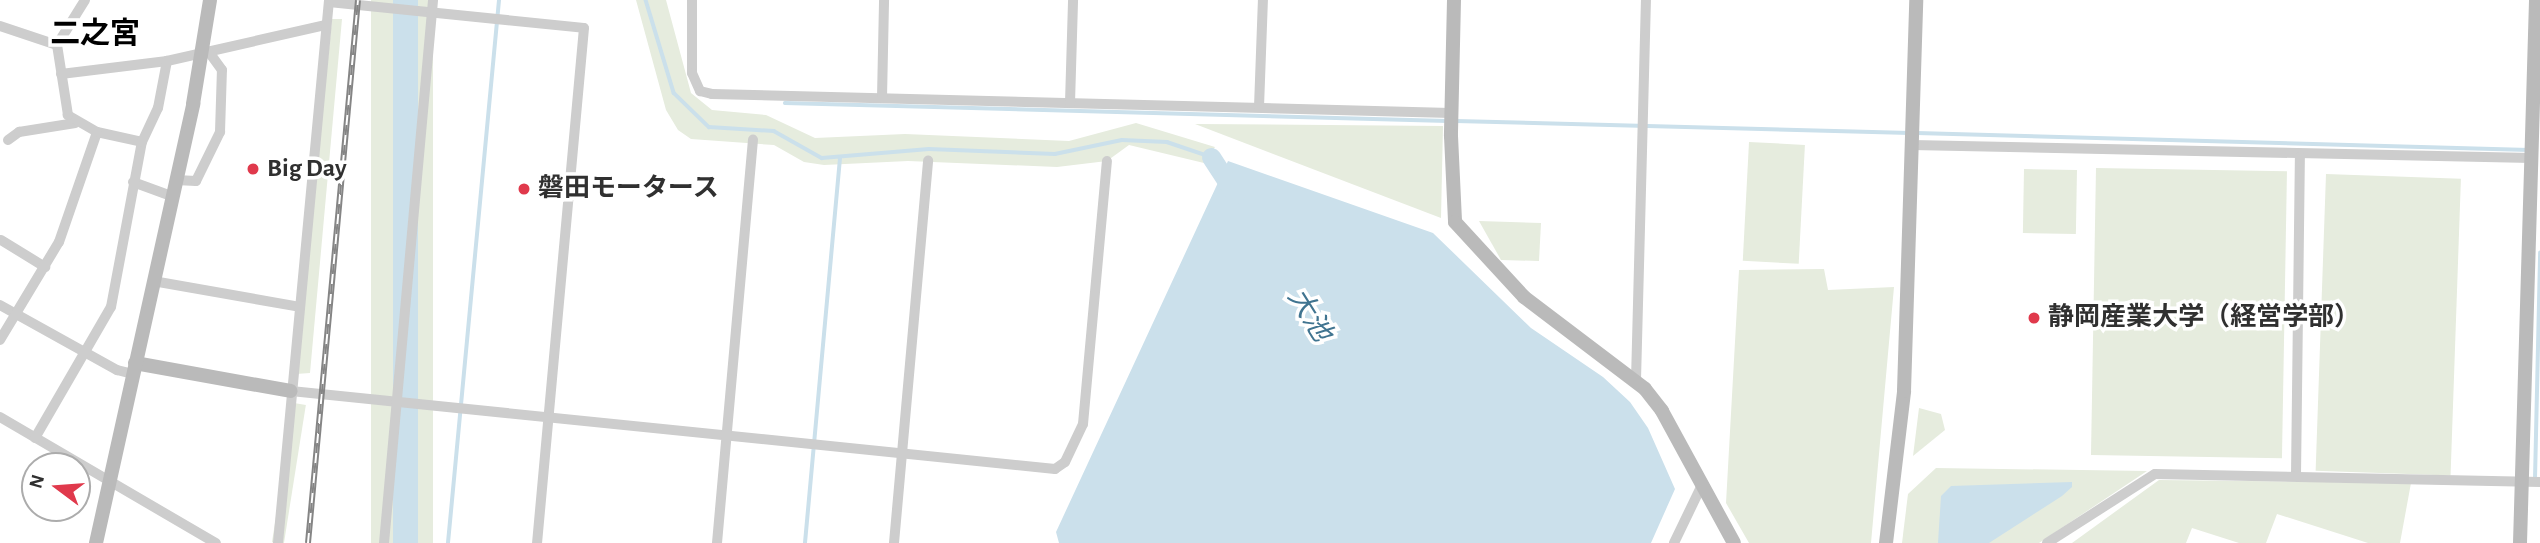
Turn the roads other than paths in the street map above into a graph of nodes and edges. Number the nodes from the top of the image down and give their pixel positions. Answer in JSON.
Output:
{"nodes":[{"id":1,"x":85,"y":0,"type":"edge"},
{"id":2,"x":210,"y":0,"type":"edge"},
{"id":3,"x":433,"y":0,"type":"edge"},
{"id":4,"x":692,"y":0,"type":"edge"},
{"id":5,"x":884,"y":0,"type":"edge"},
{"id":6,"x":1073,"y":0,"type":"edge"},
{"id":7,"x":1262,"y":0,"type":"edge"},
{"id":8,"x":1454,"y":0,"type":"edge"},
{"id":9,"x":1646,"y":0,"type":"edge"},
{"id":10,"x":1916,"y":0,"type":"edge"},
{"id":11,"x":2536,"y":0,"type":"edge"},
{"id":12,"x":329,"y":1,"type":"edge"},
{"id":13,"x":430,"y":15,"type":"junction"},
{"id":14,"x":326,"y":25,"type":"junction"},
{"id":15,"x":0,"y":26,"type":"edge"},
{"id":16,"x":57,"y":45,"type":"junction"},
{"id":17,"x":205,"y":52,"type":"junction"},
{"id":18,"x":167,"y":61,"type":"junction"},
{"id":19,"x":61,"y":74,"type":"junction"},
{"id":20,"x":882,"y":98,"type":"junction"},
{"id":21,"x":1070,"y":103,"type":"junction"},
{"id":22,"x":1259,"y":107,"type":"junction"},
{"id":23,"x":1451,"y":113,"type":"junction"},
{"id":24,"x":75,"y":123,"type":"junction"},
{"id":25,"x":97,"y":132,"type":"junction"},
{"id":26,"x":8,"y":139,"type":"dead end"},
{"id":27,"x":754,"y":140,"type":"dead end"},
{"id":28,"x":142,"y":142,"type":"junction"},
{"id":29,"x":1912,"y":145,"type":"junction"},
{"id":30,"x":2533,"y":151,"type":"junction"},
{"id":31,"x":2300,"y":157,"type":"junction"},
{"id":32,"x":928,"y":161,"type":"dead end"},
{"id":33,"x":1107,"y":161,"type":"dead end"},
{"id":34,"x":176,"y":180,"type":"junction"},
{"id":35,"x":133,"y":182,"type":"junction"},
{"id":36,"x":172,"y":197,"type":"junction"},
{"id":37,"x":1,"y":240,"type":"edge"},
{"id":38,"x":45,"y":267,"type":"junction"},
{"id":39,"x":153,"y":281,"type":"junction"},
{"id":40,"x":0,"y":305,"type":"edge"},
{"id":41,"x":299,"y":306,"type":"junction"},
{"id":42,"x":16,"y":312,"type":"junction"},
{"id":43,"x":0,"y":340,"type":"edge"},
{"id":44,"x":85,"y":351,"type":"junction"},
{"id":45,"x":134,"y":369,"type":"junction"},
{"id":46,"x":1636,"y":380,"type":"junction"},
{"id":47,"x":292,"y":391,"type":"junction"},
{"id":48,"x":394,"y":401,"type":"junction"},
{"id":49,"x":0,"y":417,"type":"edge"},
{"id":50,"x":548,"y":419,"type":"junction"},
{"id":51,"x":727,"y":436,"type":"junction"},
{"id":52,"x":35,"y":438,"type":"junction"},
{"id":53,"x":903,"y":454,"type":"junction"},
{"id":54,"x":2296,"y":475,"type":"junction"},
{"id":55,"x":110,"y":482,"type":"junction"},
{"id":56,"x":2522,"y":482,"type":"junction"},
{"id":57,"x":2540,"y":482,"type":"edge"},
{"id":58,"x":1701,"y":487,"type":"junction"},
{"id":59,"x":96,"y":543,"type":"edge"},
{"id":60,"x":216,"y":543,"type":"edge"},
{"id":61,"x":278,"y":543,"type":"edge"},
{"id":62,"x":384,"y":543,"type":"edge"},
{"id":63,"x":537,"y":543,"type":"edge"},
{"id":64,"x":717,"y":543,"type":"edge"},
{"id":65,"x":894,"y":543,"type":"edge"},
{"id":66,"x":1674,"y":543,"type":"edge"},
{"id":67,"x":1734,"y":543,"type":"edge"},
{"id":68,"x":1885,"y":543,"type":"edge"},
{"id":69,"x":2047,"y":543,"type":"edge"},
{"id":70,"x":2520,"y":543,"type":"edge"}],
"edges":[{"from":1,"to":16,"type":"street"},
{"from":2,"to":17,"type":"street"},
{"from":3,"to":13,"type":"street"},
{"from":4,"to":20,"type":"street"},
{"from":5,"to":20,"type":"street"},
{"from":6,"to":21,"type":"street"},
{"from":7,"to":22,"type":"street"},
{"from":8,"to":23,"type":"street"},
{"from":9,"to":46,"type":"street"},
{"from":10,"to":29,"type":"street"},
{"from":11,"to":30,"type":"street"},
{"from":12,"to":13,"type":"street"},
{"from":12,"to":14,"type":"street"},
{"from":13,"to":48,"type":"street"},
{"from":13,"to":50,"type":"street"},
{"from":14,"to":17,"type":"street"},
{"from":14,"to":41,"type":"street"},
{"from":15,"to":16,"type":"street"},
{"from":16,"to":19,"type":"street"},
{"from":17,"to":18,"type":"street"},
{"from":17,"to":34,"type":"street"},
{"from":17,"to":34,"type":"street"},
{"from":18,"to":19,"type":"street"},
{"from":18,"to":28,"type":"street"},
{"from":19,"to":24,"type":"street"},
{"from":20,"to":21,"type":"street"},
{"from":21,"to":22,"type":"street"},
{"from":22,"to":23,"type":"street"},
{"from":23,"to":46,"type":"street"},
{"from":24,"to":25,"type":"street"},
{"from":24,"to":26,"type":"street"},
{"from":25,"to":28,"type":"street"},
{"from":25,"to":38,"type":"street"},
{"from":27,"to":51,"type":"street"},
{"from":28,"to":35,"type":"street"},
{"from":29,"to":31,"type":"street"},
{"from":29,"to":68,"type":"street"},
{"from":30,"to":31,"type":"street"},
{"from":30,"to":56,"type":"street"},
{"from":31,"to":54,"type":"street"},
{"from":32,"to":53,"type":"street"},
{"from":33,"to":53,"type":"street"},
{"from":34,"to":36,"type":"street"},
{"from":35,"to":36,"type":"street"},
{"from":35,"to":44,"type":"street"},
{"from":36,"to":39,"type":"street"},
{"from":37,"to":38,"type":"street"},
{"from":38,"to":42,"type":"street"},
{"from":39,"to":41,"type":"street"},
{"from":39,"to":45,"type":"street"},
{"from":40,"to":42,"type":"street"},
{"from":41,"to":47,"type":"street"},
{"from":42,"to":43,"type":"street"},
{"from":42,"to":44,"type":"street"},
{"from":44,"to":45,"type":"street"},
{"from":44,"to":52,"type":"street"},
{"from":45,"to":47,"type":"street"},
{"from":45,"to":55,"type":"street"},
{"from":46,"to":58,"type":"street"},
{"from":47,"to":48,"type":"street"},
{"from":47,"to":61,"type":"street"},
{"from":48,"to":50,"type":"street"},
{"from":48,"to":62,"type":"street"},
{"from":49,"to":52,"type":"street"},
{"from":50,"to":51,"type":"street"},
{"from":50,"to":63,"type":"street"},
{"from":51,"to":53,"type":"street"},
{"from":51,"to":64,"type":"street"},
{"from":52,"to":55,"type":"street"},
{"from":53,"to":65,"type":"street"},
{"from":54,"to":56,"type":"street"},
{"from":54,"to":69,"type":"street"},
{"from":55,"to":59,"type":"street"},
{"from":55,"to":60,"type":"street"},
{"from":56,"to":57,"type":"street"},
{"from":56,"to":70,"type":"street"},
{"from":58,"to":66,"type":"street"},
{"from":58,"to":67,"type":"street"}]}
